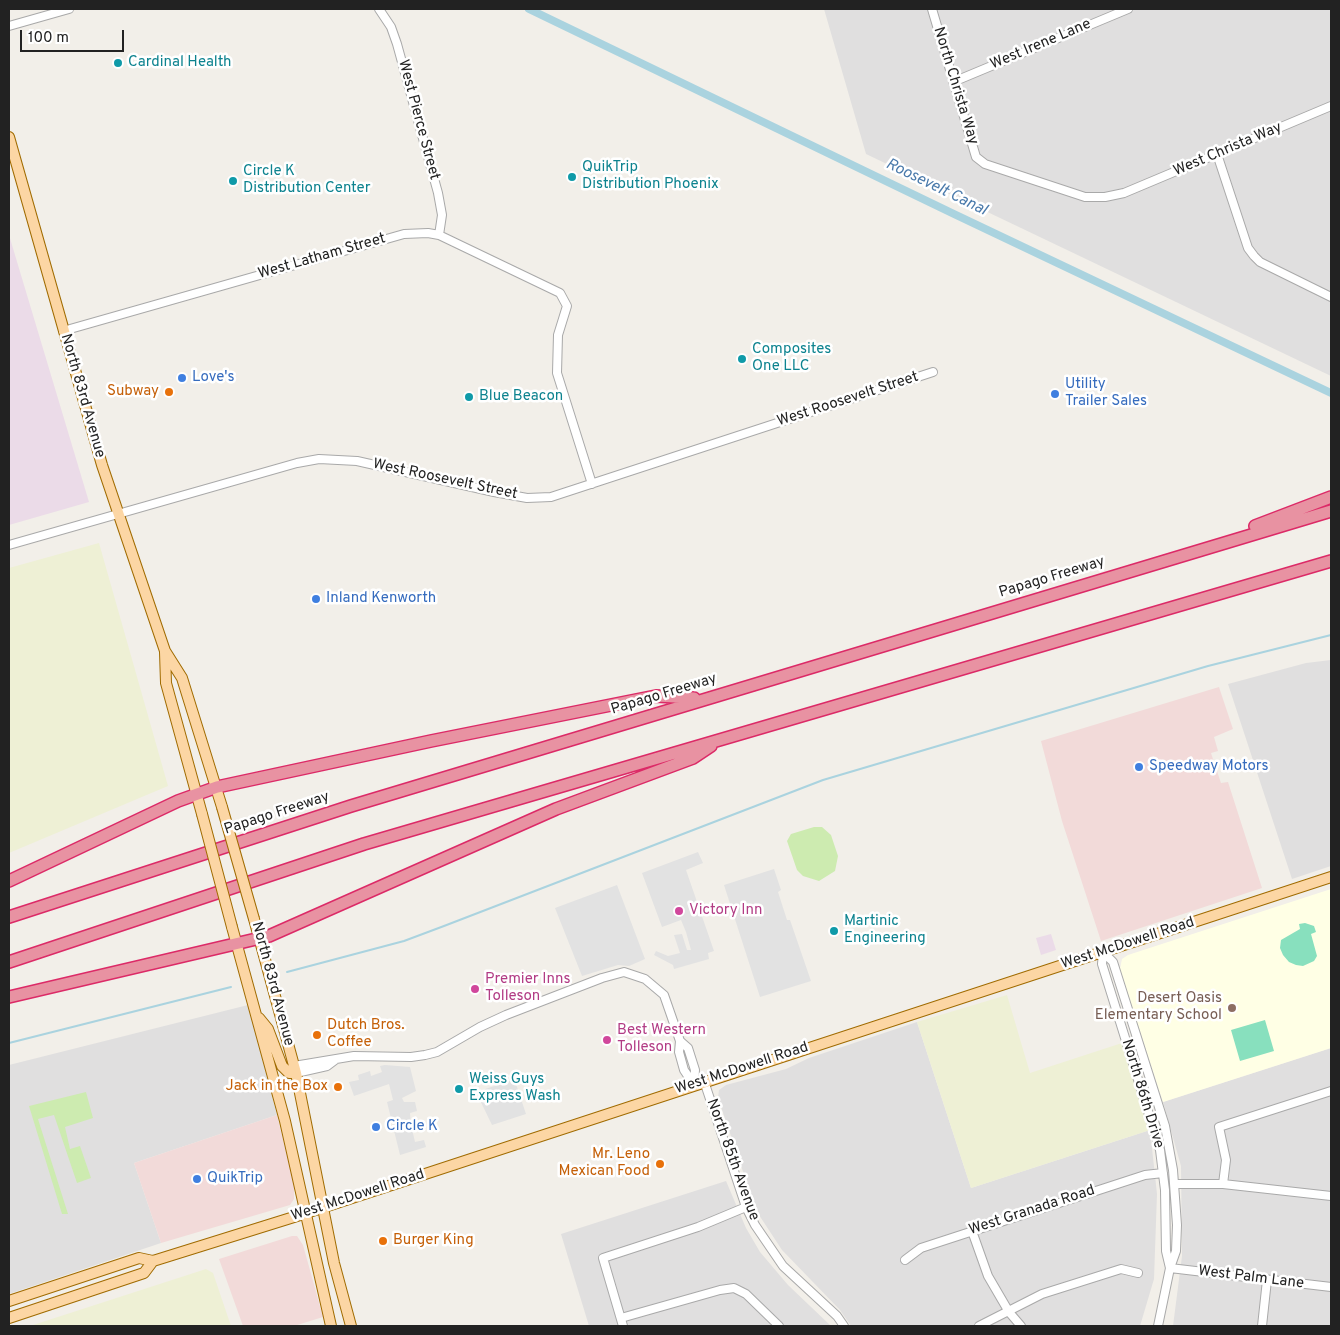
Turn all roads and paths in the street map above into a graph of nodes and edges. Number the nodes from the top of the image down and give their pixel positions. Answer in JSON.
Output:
{"nodes":[{"id":1,"x":69,"y":9,"type":"edge"},
{"id":2,"x":378,"y":9,"type":"edge"},
{"id":3,"x":932,"y":9,"type":"edge"},
{"id":4,"x":1128,"y":9,"type":"edge"},
{"id":5,"x":9,"y":26,"type":"edge"},
{"id":6,"x":953,"y":82,"type":"junction"},
{"id":7,"x":1331,"y":106,"type":"edge"},
{"id":8,"x":9,"y":137,"type":"edge"},
{"id":9,"x":1217,"y":154,"type":"junction"},
{"id":10,"x":1124,"y":193,"type":"joint"},
{"id":11,"x":440,"y":235,"type":"junction"},
{"id":12,"x":1331,"y":297,"type":"edge"},
{"id":13,"x":63,"y":331,"type":"junction"},
{"id":14,"x":933,"y":372,"type":"dead end"},
{"id":15,"x":592,"y":484,"type":"junction"},
{"id":16,"x":1331,"y":497,"type":"edge"},
{"id":17,"x":1331,"y":511,"type":"edge"},
{"id":18,"x":119,"y":515,"type":"junction"},
{"id":19,"x":9,"y":545,"type":"edge"},
{"id":20,"x":1193,"y":551,"type":"junction"},
{"id":21,"x":1331,"y":561,"type":"edge"},
{"id":22,"x":165,"y":651,"type":"junction"},
{"id":23,"x":704,"y":698,"type":"junction"},
{"id":24,"x":726,"y":738,"type":"junction"},
{"id":25,"x":217,"y":787,"type":"junction"},
{"id":26,"x":198,"y":794,"type":"junction"},
{"id":27,"x":1331,"y":877,"type":"edge"},
{"id":28,"x":9,"y":881,"type":"edge"},
{"id":29,"x":9,"y":917,"type":"edge"},
{"id":30,"x":259,"y":939,"type":"junction"},
{"id":31,"x":238,"y":946,"type":"junction"},
{"id":32,"x":1103,"y":952,"type":"junction"},
{"id":33,"x":9,"y":962,"type":"edge"},
{"id":34,"x":9,"y":997,"type":"edge"},
{"id":35,"x":257,"y":1016,"type":"junction"},
{"id":36,"x":295,"y":1070,"type":"junction"},
{"id":37,"x":699,"y":1083,"type":"junction"},
{"id":38,"x":1331,"y":1091,"type":"edge"},
{"id":39,"x":1168,"y":1138,"type":"junction"},
{"id":40,"x":1157,"y":1140,"type":"junction"},
{"id":41,"x":1163,"y":1173,"type":"junction"},
{"id":42,"x":1175,"y":1184,"type":"junction"},
{"id":43,"x":1223,"y":1184,"type":"junction"},
{"id":44,"x":1331,"y":1196,"type":"edge"},
{"id":45,"x":746,"y":1207,"type":"junction"},
{"id":46,"x":323,"y":1208,"type":"junction"},
{"id":47,"x":305,"y":1213,"type":"junction"},
{"id":48,"x":972,"y":1231,"type":"junction"},
{"id":49,"x":905,"y":1260,"type":"dead end"},
{"id":50,"x":154,"y":1261,"type":"junction"},
{"id":51,"x":1170,"y":1268,"type":"junction"},
{"id":52,"x":1138,"y":1273,"type":"dead end"},
{"id":53,"x":1267,"y":1280,"type":"junction"},
{"id":54,"x":1331,"y":1286,"type":"edge"},
{"id":55,"x":9,"y":1301,"type":"edge"},
{"id":56,"x":1009,"y":1312,"type":"junction"},
{"id":57,"x":9,"y":1318,"type":"edge"},
{"id":58,"x":621,"y":1318,"type":"junction"},
{"id":59,"x":331,"y":1326,"type":"edge"},
{"id":60,"x":350,"y":1326,"type":"edge"},
{"id":61,"x":623,"y":1326,"type":"edge"},
{"id":62,"x":779,"y":1326,"type":"edge"},
{"id":63,"x":844,"y":1326,"type":"edge"},
{"id":64,"x":979,"y":1326,"type":"edge"},
{"id":65,"x":1021,"y":1326,"type":"edge"},
{"id":66,"x":1158,"y":1326,"type":"edge"},
{"id":67,"x":1262,"y":1326,"type":"edge"}],
"edges":[{"from":1,"to":5,"type":"street"},
{"from":2,"to":11,"type":"street","name":"West Pierce Street"},
{"from":3,"to":6,"type":"street","name":"North Christa Way"},
{"from":4,"to":6,"type":"street","name":"West Irene Lane"},
{"from":6,"to":10,"type":"street","name":"North Christa Way"},
{"from":7,"to":9,"type":"street","name":"West Christa Way"},
{"from":8,"to":13,"type":"main road","name":"North 83rd Avenue"},
{"from":9,"to":10,"type":"street","name":"West Christa Way"},
{"from":9,"to":12,"type":"street"},
{"from":11,"to":13,"type":"street","name":"West Latham Street"},
{"from":11,"to":15,"type":"street","name":"West Latham Street"},
{"from":13,"to":18,"type":"main road","name":"North 83rd Avenue"},
{"from":14,"to":15,"type":"street","name":"West Roosevelt Street"},
{"from":15,"to":18,"type":"street","name":"West Roosevelt Street"},
{"from":16,"to":20,"type":"highway"},
{"from":17,"to":20,"type":"highway","name":"Papago Freeway"},
{"from":18,"to":19,"type":"street","name":"West Roosevelt Street"},
{"from":18,"to":22,"type":"main road","name":"North 83rd Avenue"},
{"from":20,"to":23,"type":"highway","name":"Papago Freeway"},
{"from":21,"to":24,"type":"highway"},
{"from":22,"to":25,"type":"main road","name":"North 83rd Avenue"},
{"from":22,"to":26,"type":"main road","name":"North 83rd Avenue"},
{"from":23,"to":25,"type":"highway"},
{"from":23,"to":29,"type":"highway","name":"Papago Freeway"},
{"from":24,"to":30,"type":"highway"},
{"from":24,"to":33,"type":"highway"},
{"from":25,"to":26,"type":"highway"},
{"from":25,"to":30,"type":"main road","name":"North 83rd Avenue","bridge":true},
{"from":26,"to":28,"type":"highway"},
{"from":26,"to":31,"type":"main road","name":"North 83rd Avenue","bridge":true},
{"from":27,"to":32,"type":"main road","name":"West McDowell Road"},
{"from":30,"to":31,"type":"highway"},
{"from":30,"to":36,"type":"main road","name":"North 83rd Avenue"},
{"from":31,"to":34,"type":"highway"},
{"from":31,"to":35,"type":"main road","name":"North 83rd Avenue"},
{"from":32,"to":37,"type":"main road","name":"West McDowell Road"},
{"from":32,"to":39,"type":"street","name":"North 86th Drive"},
{"from":32,"to":40,"type":"street","name":"North 86th Drive"},
{"from":35,"to":36,"type":"main road"},
{"from":35,"to":47,"type":"main road","name":"North 83rd Avenue"},
{"from":36,"to":37,"type":"street","name":"North 85th Avenue"},
{"from":36,"to":46,"type":"main road","name":"North 83rd Avenue"},
{"from":37,"to":45,"type":"street","name":"North 85th Avenue"},
{"from":37,"to":46,"type":"main road","name":"West McDowell Road"},
{"from":38,"to":43,"type":"street"},
{"from":39,"to":40,"type":"street"},
{"from":39,"to":42,"type":"street","name":"North 86th Drive"},
{"from":40,"to":41,"type":"street","name":"North 86th Drive"},
{"from":41,"to":48,"type":"street","name":"West Granada Road"},
{"from":41,"to":51,"type":"street","name":"North 86th Drive"},
{"from":42,"to":43,"type":"street"},
{"from":42,"to":51,"type":"street","name":"North 86th Drive"},
{"from":43,"to":44,"type":"street"},
{"from":45,"to":58,"type":"street"},
{"from":45,"to":63,"type":"street","name":"North 85th Avenue"},
{"from":46,"to":47,"type":"main road","name":"West McDowell Road"},
{"from":46,"to":60,"type":"main road","name":"North 83rd Avenue"},
{"from":47,"to":50,"type":"main road","name":"West McDowell Road"},
{"from":47,"to":59,"type":"main road","name":"North 83rd Avenue"},
{"from":48,"to":49,"type":"street","name":"West Granada Road"},
{"from":48,"to":56,"type":"street"},
{"from":50,"to":55,"type":"main road","name":"West McDowell Road"},
{"from":50,"to":57,"type":"main road","name":"West McDowell Road"},
{"from":51,"to":53,"type":"street","name":"West Palm Lane"},
{"from":51,"to":66,"type":"street","name":"North 86th Drive"},
{"from":52,"to":56,"type":"street"},
{"from":53,"to":54,"type":"street","name":"West Palm Lane"},
{"from":53,"to":67,"type":"street"},
{"from":56,"to":64,"type":"street"},
{"from":56,"to":65,"type":"street"},
{"from":58,"to":61,"type":"street"},
{"from":58,"to":62,"type":"street"}]}
